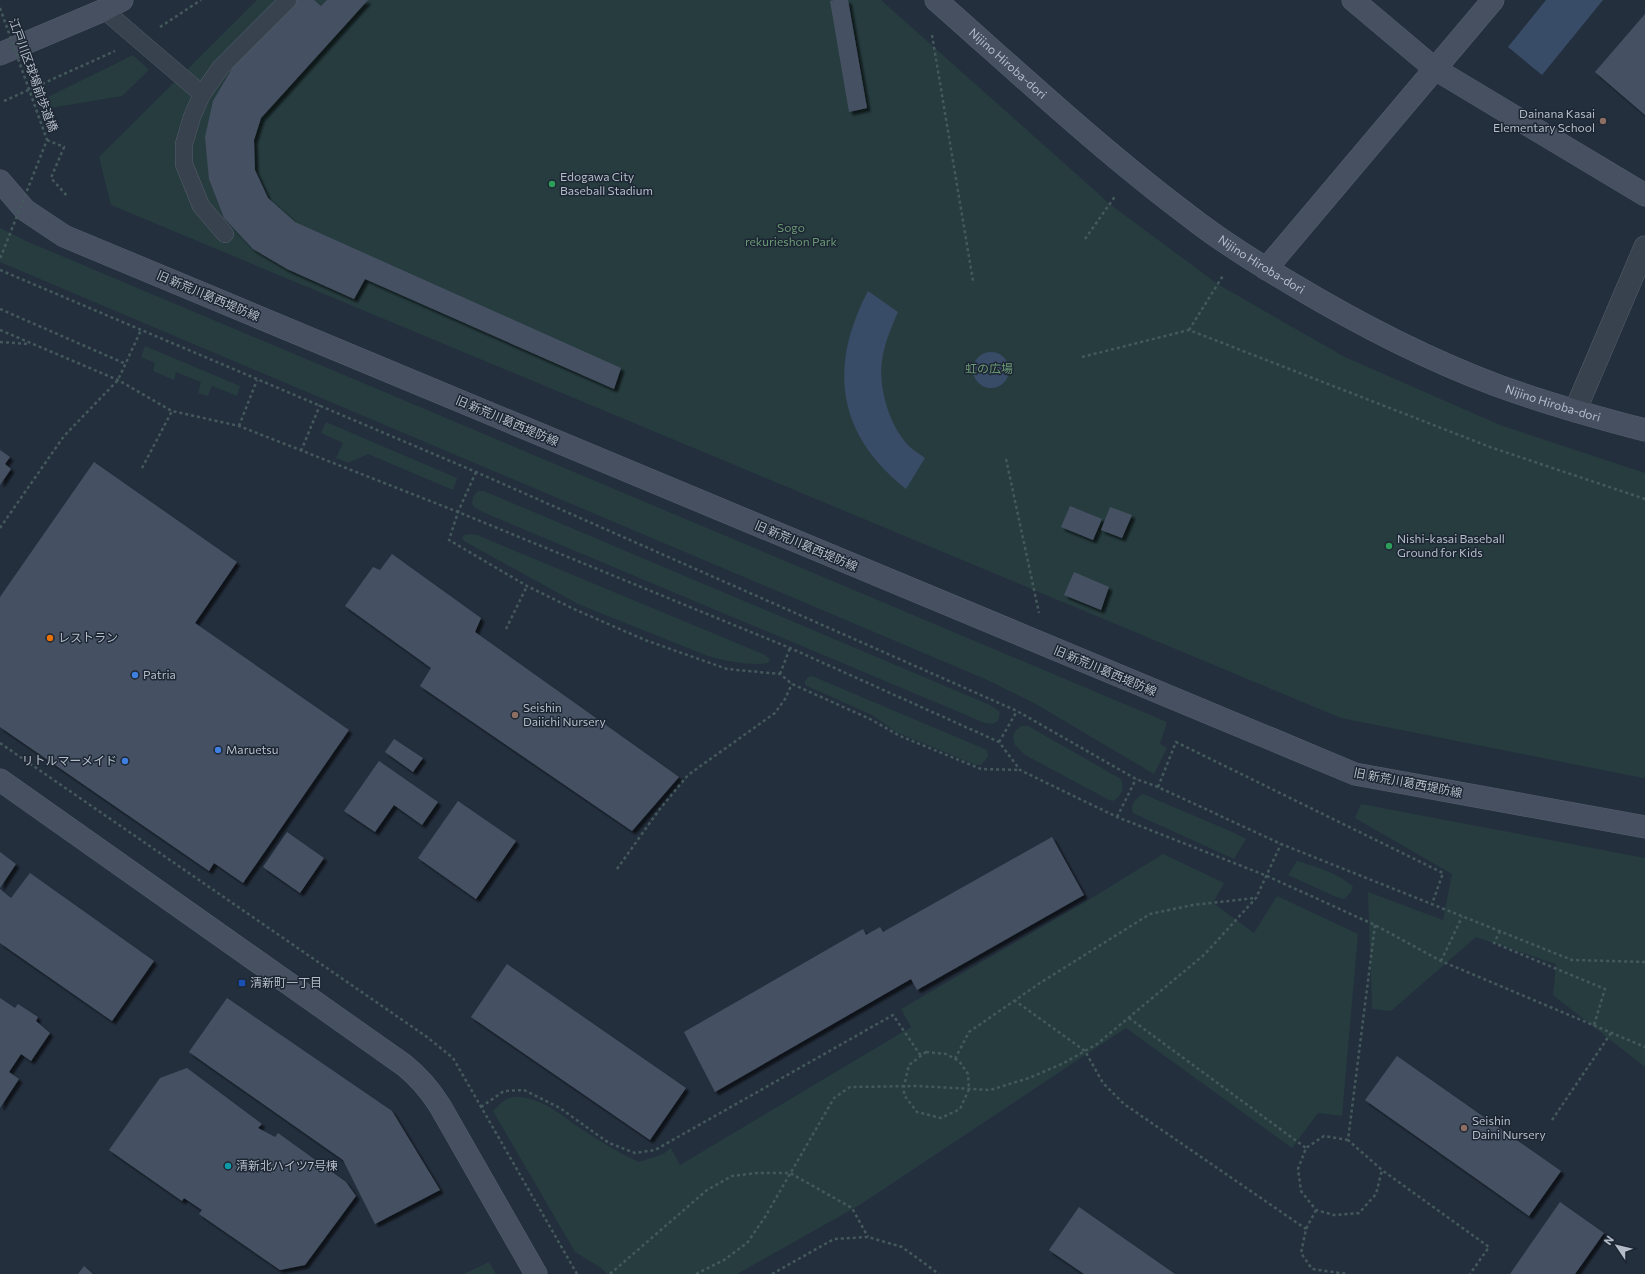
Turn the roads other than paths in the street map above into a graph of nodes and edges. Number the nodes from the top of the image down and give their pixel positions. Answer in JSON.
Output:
{"nodes":[{"id":1,"x":288,"y":0,"type":"edge"},
{"id":2,"x":936,"y":0,"type":"edge"},
{"id":3,"x":1353,"y":0,"type":"edge"},
{"id":4,"x":1493,"y":0,"type":"edge"},
{"id":5,"x":113,"y":5,"type":"edge"},
{"id":6,"x":0,"y":54,"type":"edge"},
{"id":7,"x":1435,"y":69,"type":"junction"},
{"id":8,"x":202,"y":94,"type":"junction"},
{"id":9,"x":0,"y":181,"type":"edge"},
{"id":10,"x":1645,"y":195,"type":"edge"},
{"id":11,"x":225,"y":234,"type":"dead end"},
{"id":12,"x":1645,"y":247,"type":"edge"},
{"id":13,"x":1266,"y":269,"type":"junction"},
{"id":14,"x":1575,"y":411,"type":"junction"},
{"id":15,"x":1645,"y":430,"type":"edge"},
{"id":16,"x":0,"y":780,"type":"edge"},
{"id":17,"x":1645,"y":827,"type":"edge"},
{"id":18,"x":536,"y":1274,"type":"edge"}],
"edges":[{"from":1,"to":8,"type":"lane"},
{"from":2,"to":13,"type":"street","name":"Nijino Hiroba-dori"},
{"from":3,"to":7,"type":"street"},
{"from":4,"to":7,"type":"street"},
{"from":5,"to":6,"type":"street"},
{"from":5,"to":8,"type":"lane"},
{"from":7,"to":10,"type":"street"},
{"from":7,"to":13,"type":"street"},
{"from":8,"to":11,"type":"lane"},
{"from":9,"to":17,"type":"street","name":"旧 新荒川葛西堤防線"},
{"from":12,"to":14,"type":"street"},
{"from":13,"to":14,"type":"street","name":"Nijino Hiroba-dori"},
{"from":14,"to":15,"type":"street","name":"Nijino Hiroba-dori"},
{"from":16,"to":18,"type":"street"}]}
